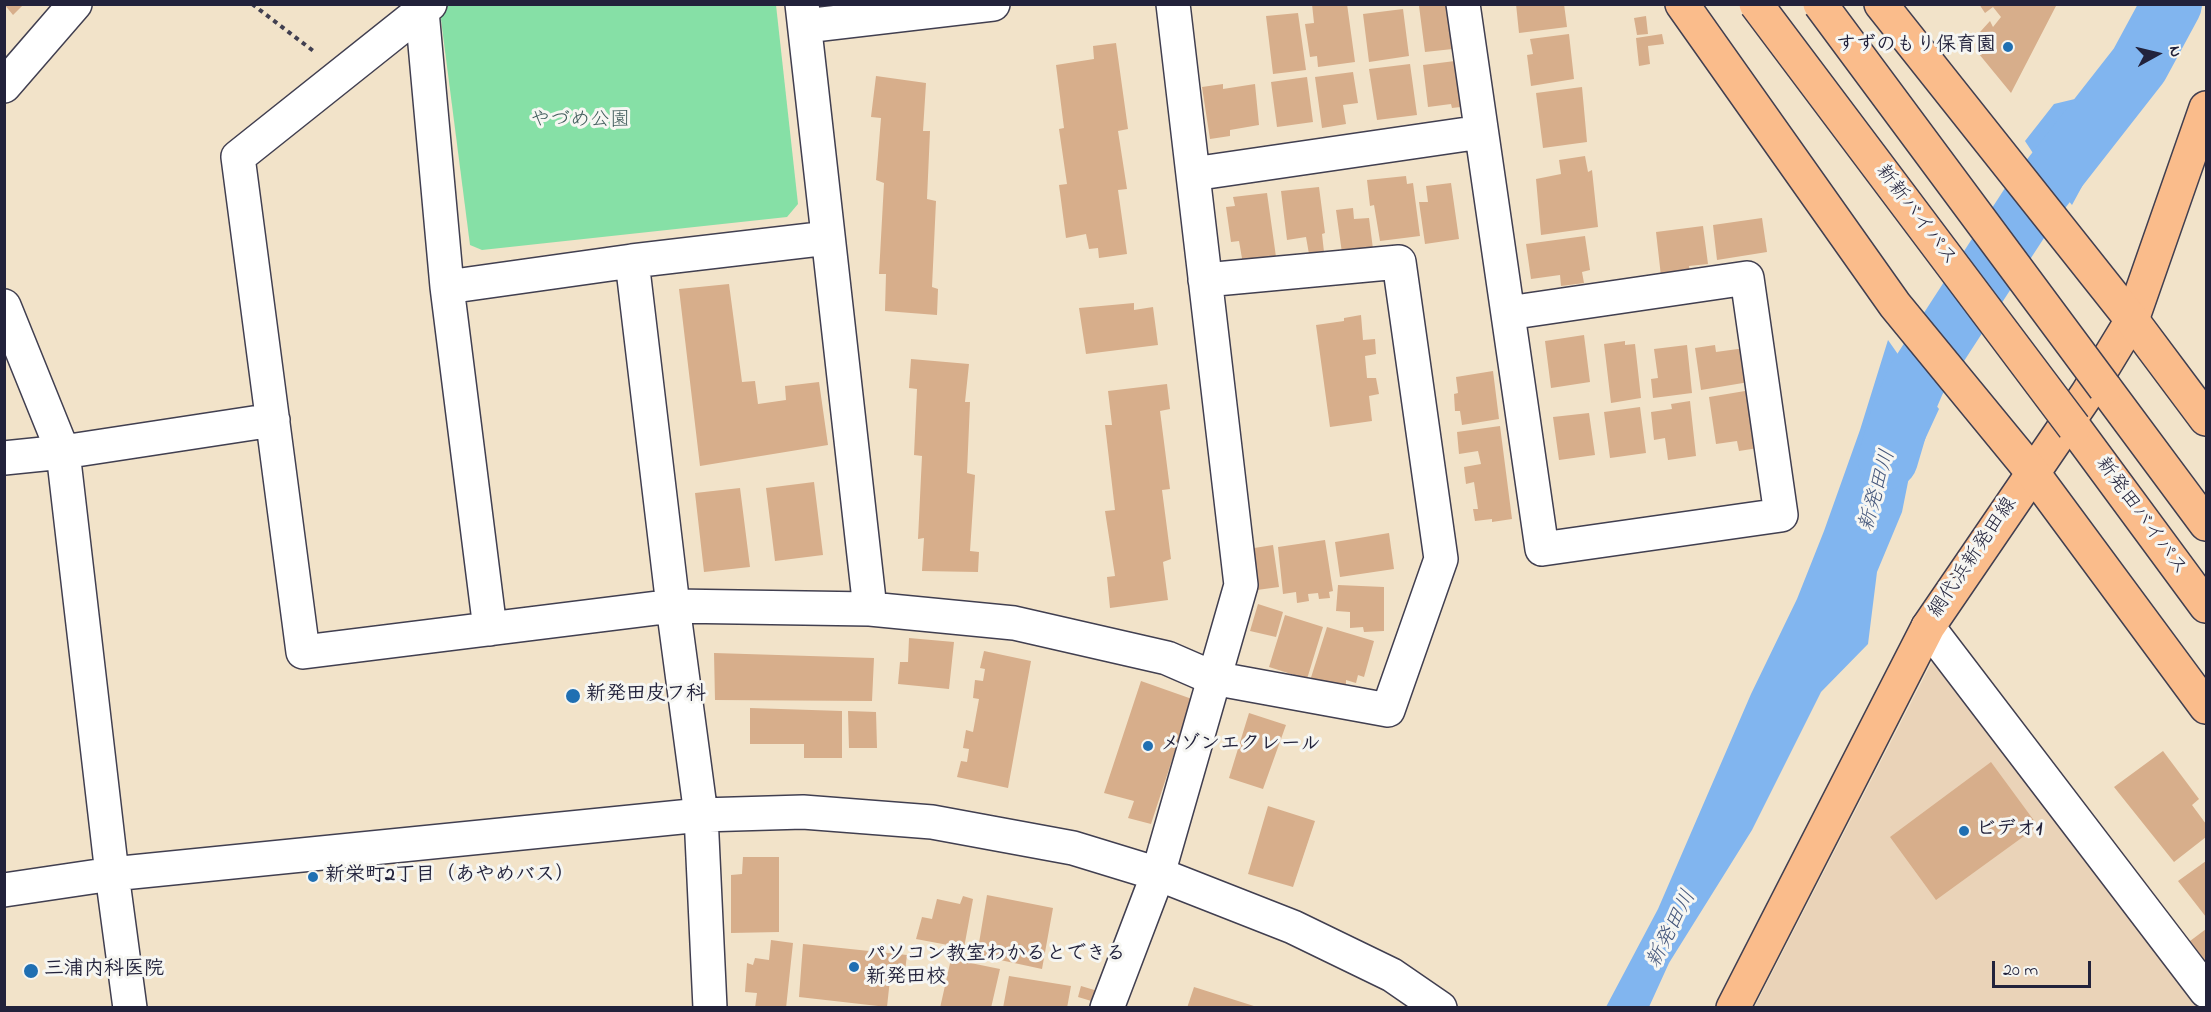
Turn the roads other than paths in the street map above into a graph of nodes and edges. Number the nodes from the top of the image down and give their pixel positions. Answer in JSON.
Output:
{"nodes":[{"id":1,"x":75,"y":4,"type":"edge"},
{"id":2,"x":993,"y":4,"type":"edge"},
{"id":3,"x":1173,"y":4,"type":"edge"},
{"id":4,"x":1463,"y":4,"type":"edge"},
{"id":5,"x":1682,"y":4,"type":"edge"},
{"id":6,"x":1756,"y":4,"type":"edge"},
{"id":7,"x":1820,"y":4,"type":"edge"},
{"id":8,"x":1881,"y":4,"type":"edge"},
{"id":9,"x":426,"y":8,"type":"edge"},
{"id":10,"x":803,"y":15,"type":"edge"},
{"id":11,"x":4,"y":86,"type":"edge"},
{"id":12,"x":2206,"y":108,"type":"edge"},
{"id":13,"x":1481,"y":132,"type":"junction"},
{"id":14,"x":1193,"y":174,"type":"junction"},
{"id":15,"x":828,"y":238,"type":"junction"},
{"id":16,"x":632,"y":261,"type":"junction"},
{"id":17,"x":1205,"y":280,"type":"junction"},
{"id":18,"x":447,"y":287,"type":"junction"},
{"id":19,"x":4,"y":306,"type":"edge"},
{"id":20,"x":1508,"y":313,"type":"junction"},
{"id":21,"x":2132,"y":320,"type":"junction"},
{"id":22,"x":2206,"y":419,"type":"edge"},
{"id":23,"x":273,"y":420,"type":"junction"},
{"id":24,"x":2074,"y":427,"type":"joint"},
{"id":25,"x":63,"y":452,"type":"junction"},
{"id":26,"x":4,"y":458,"type":"edge"},
{"id":27,"x":2032,"y":473,"type":"junction"},
{"id":28,"x":2206,"y":524,"type":"edge"},
{"id":29,"x":673,"y":606,"type":"junction"},
{"id":30,"x":2206,"y":606,"type":"edge"},
{"id":31,"x":870,"y":609,"type":"junction"},
{"id":32,"x":1928,"y":627,"type":"junction"},
{"id":33,"x":490,"y":629,"type":"junction"},
{"id":34,"x":1213,"y":678,"type":"junction"},
{"id":35,"x":2206,"y":707,"type":"edge"},
{"id":36,"x":701,"y":815,"type":"junction"},
{"id":37,"x":112,"y":874,"type":"junction"},
{"id":38,"x":1158,"y":874,"type":"junction"},
{"id":39,"x":4,"y":890,"type":"edge"},
{"id":40,"x":2206,"y":991,"type":"edge"},
{"id":41,"x":130,"y":1008,"type":"edge"},
{"id":42,"x":710,"y":1008,"type":"edge"},
{"id":43,"x":1107,"y":1008,"type":"edge"},
{"id":44,"x":1440,"y":1008,"type":"edge"},
{"id":45,"x":1732,"y":1008,"type":"edge"}],
"edges":[{"from":1,"to":11,"type":"street"},
{"from":2,"to":10,"type":"street"},
{"from":3,"to":14,"type":"street"},
{"from":4,"to":13,"type":"street"},
{"from":5,"to":27,"type":"main road"},
{"from":6,"to":24,"type":"main road","name":"新新バイパス","bridge":true},
{"from":7,"to":28,"type":"main road","bridge":true},
{"from":8,"to":21,"type":"main road"},
{"from":9,"to":18,"type":"street"},
{"from":9,"to":23,"type":"street"},
{"from":10,"to":15,"type":"street"},
{"from":12,"to":21,"type":"main road","name":"網代浜新発田線"},
{"from":13,"to":14,"type":"street"},
{"from":13,"to":20,"type":"street"},
{"from":14,"to":17,"type":"street"},
{"from":15,"to":16,"type":"street"},
{"from":15,"to":31,"type":"street"},
{"from":16,"to":18,"type":"street"},
{"from":16,"to":29,"type":"street"},
{"from":17,"to":34,"type":"street"},
{"from":17,"to":34,"type":"street"},
{"from":18,"to":33,"type":"street"},
{"from":19,"to":25,"type":"street"},
{"from":20,"to":20,"type":"street"},
{"from":21,"to":22,"type":"main road"},
{"from":21,"to":27,"type":"main road","name":"網代浜新発田線"},
{"from":23,"to":25,"type":"street"},
{"from":23,"to":33,"type":"street"},
{"from":24,"to":30,"type":"main road","name":"新発田バイパス"},
{"from":25,"to":26,"type":"street"},
{"from":25,"to":37,"type":"street"},
{"from":27,"to":32,"type":"main road","name":"網代浜新発田線"},
{"from":27,"to":35,"type":"main road"},
{"from":29,"to":31,"type":"street"},
{"from":29,"to":33,"type":"street"},
{"from":29,"to":36,"type":"street"},
{"from":31,"to":34,"type":"street"},
{"from":32,"to":40,"type":"street"},
{"from":32,"to":45,"type":"main road","name":"網代浜新発田線"},
{"from":34,"to":38,"type":"street"},
{"from":36,"to":37,"type":"street"},
{"from":36,"to":38,"type":"street"},
{"from":36,"to":42,"type":"street"},
{"from":37,"to":39,"type":"street"},
{"from":37,"to":41,"type":"street"},
{"from":38,"to":43,"type":"street"},
{"from":38,"to":44,"type":"street"}]}
